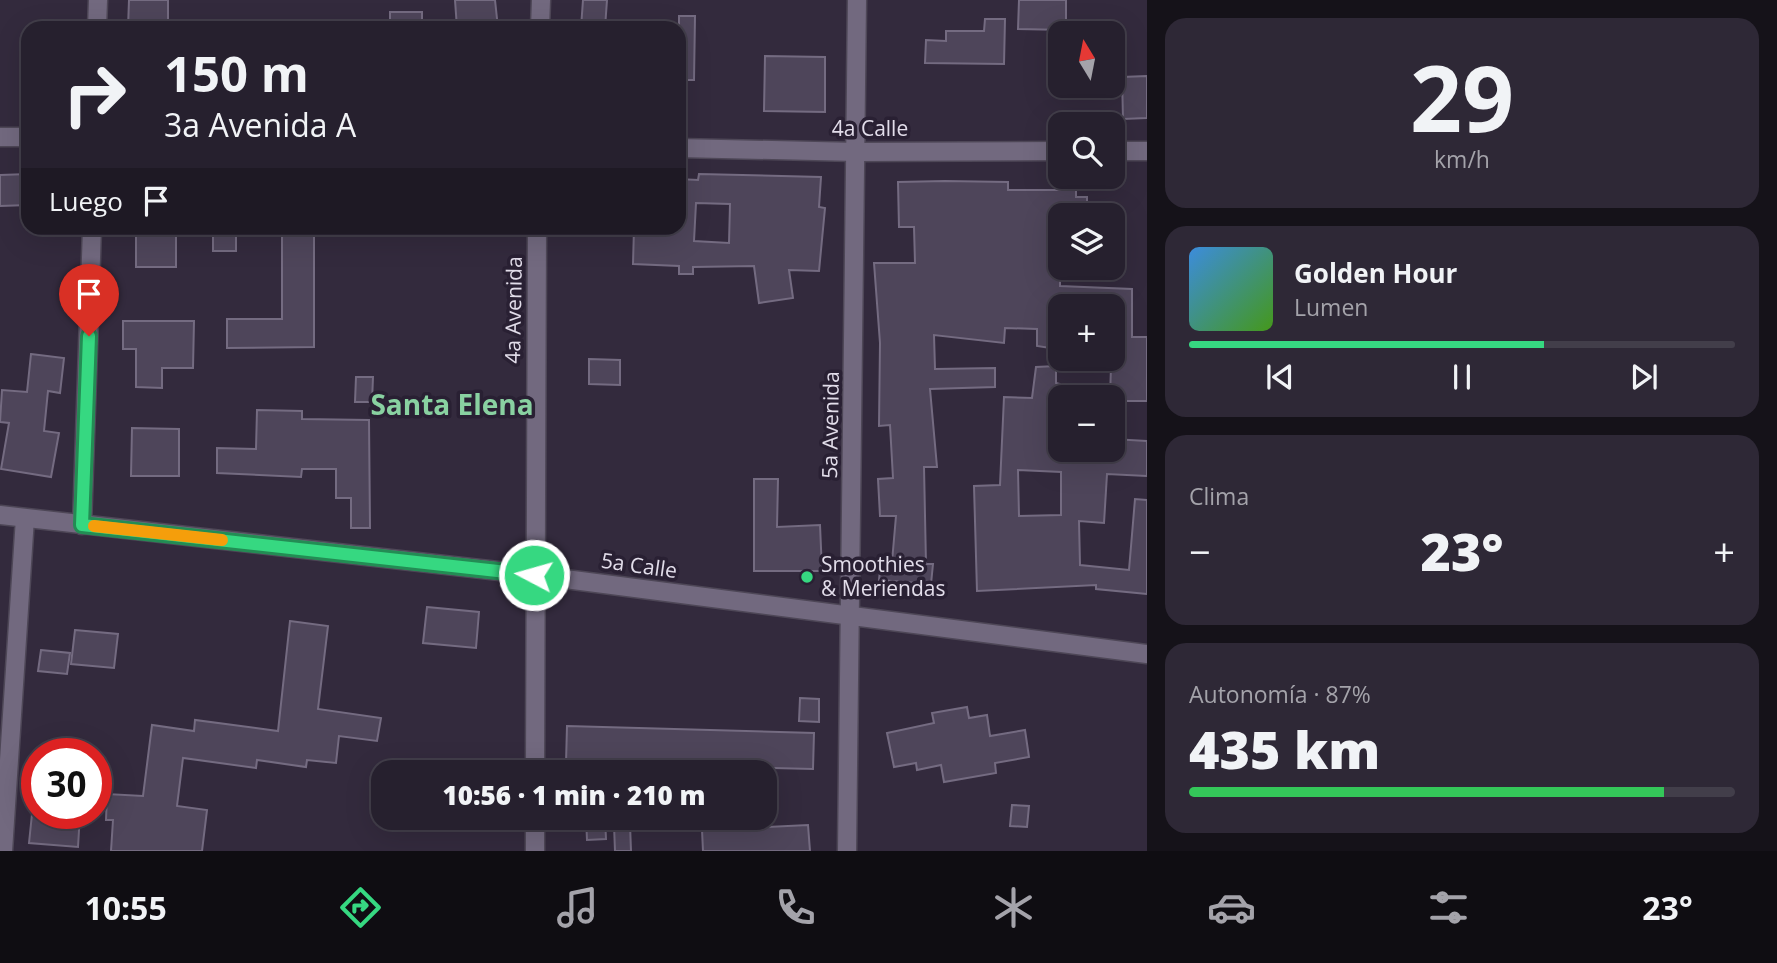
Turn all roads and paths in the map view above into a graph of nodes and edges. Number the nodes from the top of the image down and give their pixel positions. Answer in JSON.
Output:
{"nodes":[{"id":1,"x":98,"y":0,"type":"edge"},
{"id":2,"x":541,"y":0,"type":"edge"},
{"id":3,"x":857,"y":0,"type":"edge"},
{"id":4,"x":97,"y":21,"type":"edge"},
{"id":5,"x":540,"y":21,"type":"edge"},
{"id":6,"x":0,"y":137,"type":"edge"},
{"id":7,"x":21,"y":137,"type":"edge"},
{"id":8,"x":686,"y":148,"type":"edge"},
{"id":9,"x":1048,"y":151,"type":"edge"},
{"id":10,"x":1125,"y":151,"type":"edge"},
{"id":11,"x":1147,"y":151,"type":"edge"},
{"id":12,"x":857,"y":152,"type":"junction"},
{"id":13,"x":92,"y":235,"type":"edge"},
{"id":14,"x":537,"y":235,"type":"edge"},
{"id":15,"x":0,"y":516,"type":"edge"},
{"id":16,"x":25,"y":518,"type":"junction"},
{"id":17,"x":82,"y":525,"type":"junction"},
{"id":18,"x":534,"y":575,"type":"junction"},
{"id":19,"x":851,"y":618,"type":"junction"},
{"id":20,"x":1147,"y":654,"type":"edge"},
{"id":21,"x":535,"y":760,"type":"edge"},
{"id":22,"x":535,"y":830,"type":"edge"},
{"id":23,"x":3,"y":851,"type":"edge"},
{"id":24,"x":536,"y":851,"type":"edge"},
{"id":25,"x":847,"y":851,"type":"edge"}],
"edges":[{"from":1,"to":4,"type":"street"},
{"from":2,"to":5,"type":"street"},
{"from":3,"to":12,"type":"street","name":"5a Avenida"},
{"from":6,"to":7,"type":"street"},
{"from":8,"to":12,"type":"street","name":"4a Calle"},
{"from":9,"to":12,"type":"street","name":"4a Calle"},
{"from":10,"to":11,"type":"street"},
{"from":12,"to":19,"type":"street","name":"5a Avenida"},
{"from":13,"to":17,"type":"street"},
{"from":14,"to":18,"type":"street","name":"4a Avenida"},
{"from":15,"to":16,"type":"street","name":"5a Calle"},
{"from":16,"to":17,"type":"street","name":"5a Calle"},
{"from":16,"to":23,"type":"street"},
{"from":17,"to":18,"type":"street","name":"5a Calle"},
{"from":18,"to":19,"type":"street","name":"5a Calle"},
{"from":18,"to":21,"type":"street","name":"4a Avenida"},
{"from":19,"to":20,"type":"street","name":"5a Calle"},
{"from":19,"to":25,"type":"street","name":"5a Avenida"},
{"from":22,"to":24,"type":"street"}]}
